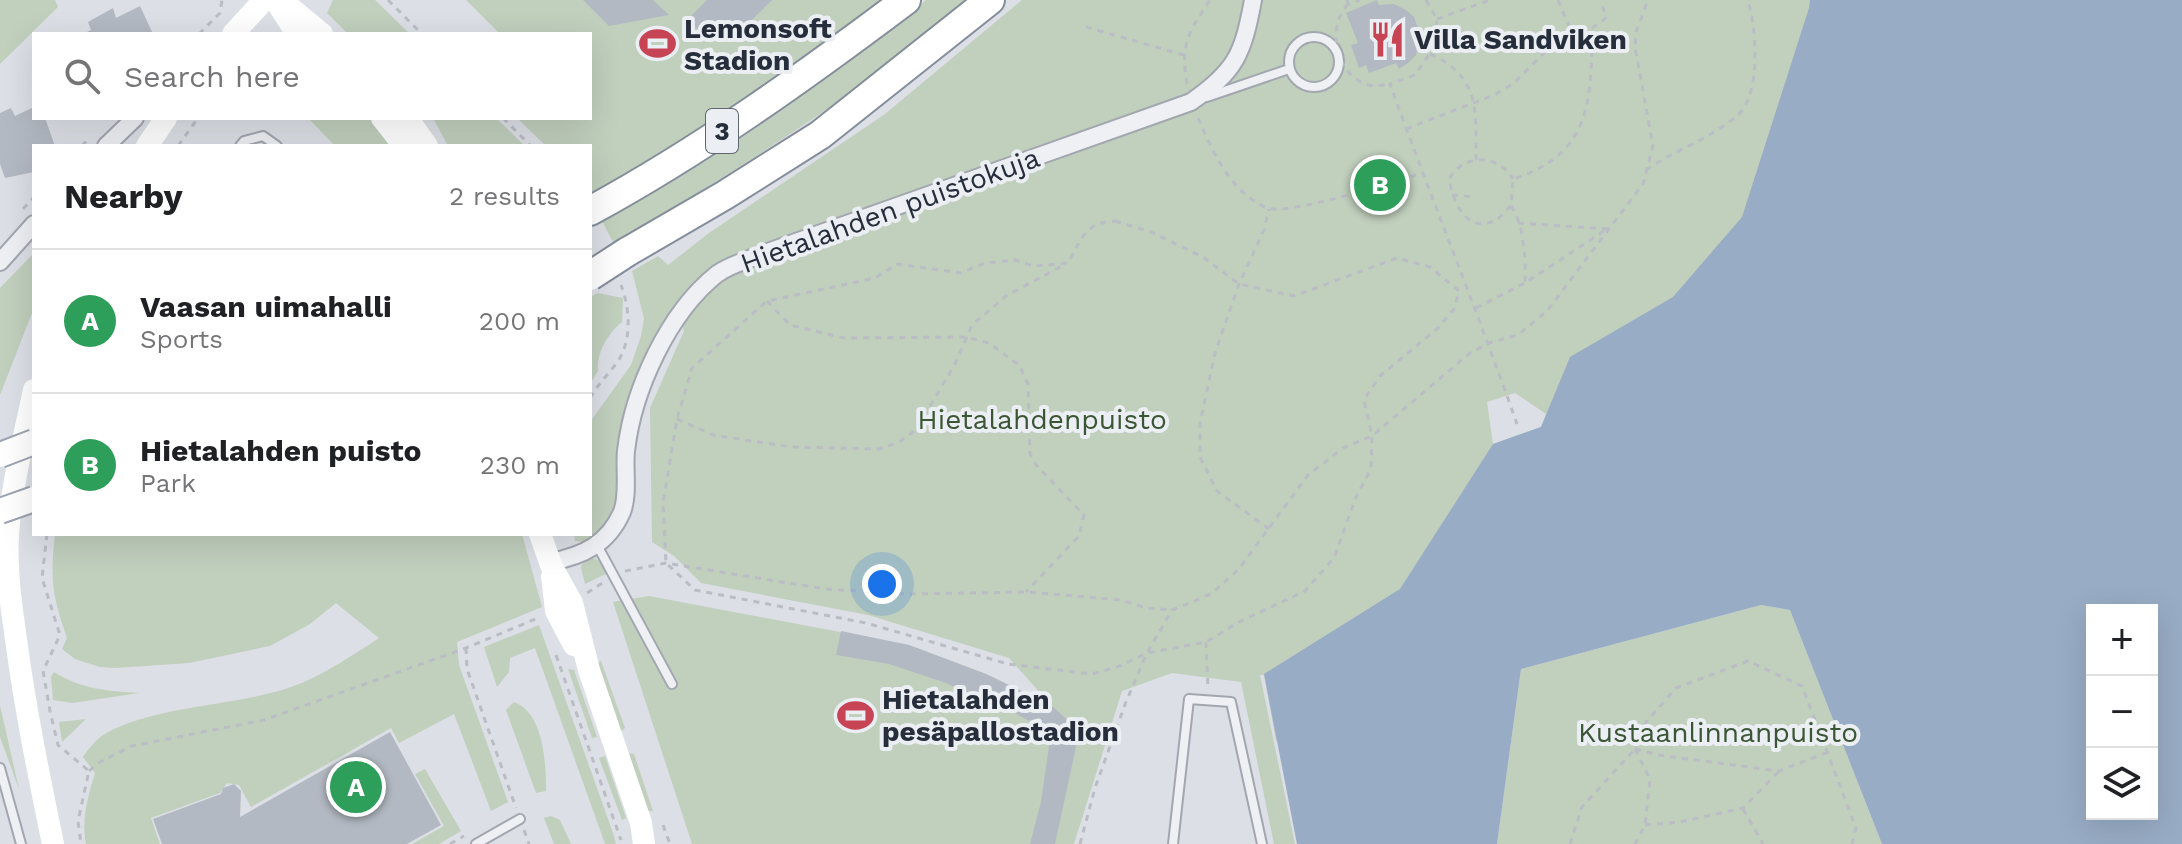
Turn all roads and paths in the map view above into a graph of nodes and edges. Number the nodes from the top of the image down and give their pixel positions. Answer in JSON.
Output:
{"nodes":[{"id":1,"x":222,"y":0,"type":"edge"},
{"id":2,"x":264,"y":0,"type":"edge"},
{"id":3,"x":278,"y":0,"type":"edge"},
{"id":4,"x":388,"y":0,"type":"edge"},
{"id":5,"x":906,"y":0,"type":"edge"},
{"id":6,"x":990,"y":0,"type":"edge"},
{"id":7,"x":1210,"y":0,"type":"edge"},
{"id":8,"x":1253,"y":0,"type":"edge"},
{"id":9,"x":1360,"y":0,"type":"edge"},
{"id":10,"x":1426,"y":0,"type":"edge"},
{"id":11,"x":1490,"y":0,"type":"edge"},
{"id":12,"x":1558,"y":0,"type":"edge"},
{"id":13,"x":1601,"y":0,"type":"edge"},
{"id":14,"x":1648,"y":0,"type":"edge"},
{"id":15,"x":1748,"y":0,"type":"edge"},
{"id":16,"x":1347,"y":2,"type":"edge"},
{"id":17,"x":1437,"y":19,"type":"junction"},
{"id":18,"x":1086,"y":27,"type":"dead end"},
{"id":19,"x":201,"y":32,"type":"edge"},
{"id":20,"x":235,"y":32,"type":"edge"},
{"id":21,"x":296,"y":32,"type":"edge"},
{"id":22,"x":319,"y":32,"type":"edge"},
{"id":23,"x":420,"y":32,"type":"edge"},
{"id":24,"x":1575,"y":40,"type":"junction"},
{"id":25,"x":1592,"y":41,"type":"junction"},
{"id":26,"x":1635,"y":47,"type":"junction"},
{"id":27,"x":1430,"y":54,"type":"junction"},
{"id":28,"x":1184,"y":55,"type":"junction"},
{"id":29,"x":1339,"y":57,"type":"junction"},
{"id":30,"x":1289,"y":69,"type":"junction"},
{"id":31,"x":1390,"y":84,"type":"junction"},
{"id":32,"x":1191,"y":102,"type":"junction"},
{"id":33,"x":1474,"y":102,"type":"junction"},
{"id":34,"x":133,"y":120,"type":"edge"},
{"id":35,"x":165,"y":120,"type":"edge"},
{"id":36,"x":197,"y":120,"type":"edge"},
{"id":37,"x":384,"y":120,"type":"edge"},
{"id":38,"x":408,"y":120,"type":"edge"},
{"id":39,"x":505,"y":120,"type":"edge"},
{"id":40,"x":1406,"y":129,"type":"junction"},
{"id":41,"x":108,"y":144,"type":"edge"},
{"id":42,"x":148,"y":144,"type":"edge"},
{"id":43,"x":179,"y":144,"type":"edge"},
{"id":44,"x":242,"y":144,"type":"edge"},
{"id":45,"x":274,"y":144,"type":"edge"},
{"id":46,"x":402,"y":144,"type":"edge"},
{"id":47,"x":426,"y":144,"type":"edge"},
{"id":48,"x":529,"y":144,"type":"edge"},
{"id":49,"x":1476,"y":161,"type":"junction"},
{"id":50,"x":1646,"y":170,"type":"junction"},
{"id":51,"x":1422,"y":173,"type":"junction"},
{"id":52,"x":1513,"y":179,"type":"junction"},
{"id":53,"x":1452,"y":195,"type":"junction"},
{"id":54,"x":1474,"y":197,"type":"dead end"},
{"id":55,"x":600,"y":206,"type":"edge"},
{"id":56,"x":1511,"y":206,"type":"junction"},
{"id":57,"x":1269,"y":209,"type":"junction"},
{"id":58,"x":1518,"y":223,"type":"junction"},
{"id":59,"x":32,"y":226,"type":"edge"},
{"id":60,"x":1608,"y":229,"type":"junction"},
{"id":61,"x":0,"y":262,"type":"edge"},
{"id":62,"x":1068,"y":263,"type":"junction"},
{"id":63,"x":611,"y":268,"type":"edge"},
{"id":64,"x":1525,"y":283,"type":"junction"},
{"id":65,"x":1239,"y":284,"type":"junction"},
{"id":66,"x":767,"y":301,"type":"junction"},
{"id":67,"x":1476,"y":308,"type":"junction"},
{"id":68,"x":967,"y":337,"type":"junction"},
{"id":69,"x":1489,"y":343,"type":"junction"},
{"id":70,"x":592,"y":395,"type":"edge"},
{"id":71,"x":32,"y":400,"type":"edge"},
{"id":72,"x":677,"y":419,"type":"junction"},
{"id":73,"x":1517,"y":424,"type":"dead end"},
{"id":74,"x":1372,"y":436,"type":"junction"},
{"id":75,"x":32,"y":443,"type":"edge"},
{"id":76,"x":0,"y":455,"type":"edge"},
{"id":77,"x":32,"y":500,"type":"edge"},
{"id":78,"x":0,"y":511,"type":"edge"},
{"id":79,"x":1269,"y":529,"type":"junction"},
{"id":80,"x":47,"y":536,"type":"edge"},
{"id":81,"x":541,"y":536,"type":"edge"},
{"id":82,"x":597,"y":545,"type":"junction"},
{"id":83,"x":664,"y":562,"type":"junction"},
{"id":84,"x":551,"y":564,"type":"junction"},
{"id":85,"x":1026,"y":592,"type":"junction"},
{"id":86,"x":1172,"y":610,"type":"junction"},
{"id":87,"x":1206,"y":642,"type":"junction"},
{"id":88,"x":552,"y":645,"type":"dead end"},
{"id":89,"x":1147,"y":653,"type":"junction"},
{"id":90,"x":672,"y":684,"type":"dead end"},
{"id":91,"x":1208,"y":701,"type":"junction"},
{"id":92,"x":1635,"y":749,"type":"junction"},
{"id":93,"x":1828,"y":752,"type":"junction"},
{"id":94,"x":0,"y":768,"type":"edge"},
{"id":95,"x":89,"y":771,"type":"junction"},
{"id":96,"x":1779,"y":771,"type":"junction"},
{"id":97,"x":1743,"y":808,"type":"junction"},
{"id":98,"x":520,"y":819,"type":"junction"},
{"id":99,"x":1645,"y":825,"type":"junction"},
{"id":100,"x":473,"y":831,"type":"dead end"},
{"id":101,"x":642,"y":834,"type":"edge"},
{"id":102,"x":21,"y":844,"type":"edge"},
{"id":103,"x":53,"y":844,"type":"edge"},
{"id":104,"x":81,"y":844,"type":"edge"},
{"id":105,"x":450,"y":844,"type":"edge"},
{"id":106,"x":476,"y":844,"type":"edge"},
{"id":107,"x":529,"y":844,"type":"edge"},
{"id":108,"x":623,"y":844,"type":"edge"},
{"id":109,"x":654,"y":844,"type":"edge"},
{"id":110,"x":1080,"y":844,"type":"edge"},
{"id":111,"x":1173,"y":844,"type":"edge"},
{"id":112,"x":1262,"y":844,"type":"edge"},
{"id":113,"x":1570,"y":844,"type":"edge"},
{"id":114,"x":1635,"y":844,"type":"edge"},
{"id":115,"x":1763,"y":844,"type":"edge"},
{"id":116,"x":1852,"y":844,"type":"edge"}],
"edges":[{"from":1,"to":19,"type":"path"},
{"from":2,"to":20,"type":"main road"},
{"from":3,"to":21,"type":"main road"},
{"from":3,"to":22,"type":"main road"},
{"from":4,"to":23,"type":"path"},
{"from":5,"to":55,"type":"highway","number":"3"},
{"from":6,"to":63,"type":"highway","number":"3"},
{"from":7,"to":28,"type":"path"},
{"from":8,"to":32,"type":"street","name":"Hietalahden puistokuja"},
{"from":9,"to":16,"type":"path"},
{"from":10,"to":17,"type":"path"},
{"from":11,"to":17,"type":"path"},
{"from":12,"to":24,"type":"path"},
{"from":13,"to":24,"type":"path"},
{"from":14,"to":26,"type":"path"},
{"from":15,"to":50,"type":"path"},
{"from":16,"to":29,"type":"path"},
{"from":17,"to":27,"type":"path"},
{"from":18,"to":28,"type":"path"},
{"from":24,"to":25,"type":"path"},
{"from":24,"to":33,"type":"path"},
{"from":25,"to":26,"type":"path"},
{"from":25,"to":52,"type":"path"},
{"from":26,"to":50,"type":"path"},
{"from":27,"to":31,"type":"path"},
{"from":27,"to":33,"type":"path"},
{"from":28,"to":32,"type":"path"},
{"from":29,"to":30,"type":"lane"},
{"from":29,"to":30,"type":"lane"},
{"from":29,"to":31,"type":"path"},
{"from":30,"to":32,"type":"lane"},
{"from":31,"to":40,"type":"path"},
{"from":32,"to":57,"type":"path"},
{"from":32,"to":82,"type":"street","name":"Hietalahden puistokuja"},
{"from":33,"to":40,"type":"path"},
{"from":33,"to":49,"type":"path"},
{"from":34,"to":41,"type":"street"},
{"from":35,"to":42,"type":"main road"},
{"from":36,"to":43,"type":"path"},
{"from":37,"to":46,"type":"main road"},
{"from":38,"to":47,"type":"main road"},
{"from":39,"to":48,"type":"path"},
{"from":40,"to":51,"type":"path"},
{"from":44,"to":45,"type":"lane"},
{"from":49,"to":52,"type":"path"},
{"from":49,"to":53,"type":"path"},
{"from":50,"to":60,"type":"path"},
{"from":51,"to":57,"type":"path"},
{"from":51,"to":67,"type":"path"},
{"from":52,"to":56,"type":"path"},
{"from":53,"to":54,"type":"path"},
{"from":53,"to":56,"type":"path"},
{"from":56,"to":58,"type":"path"},
{"from":57,"to":65,"type":"path"},
{"from":58,"to":60,"type":"path"},
{"from":58,"to":64,"type":"path"},
{"from":59,"to":61,"type":"street"},
{"from":60,"to":64,"type":"path"},
{"from":60,"to":69,"type":"path"},
{"from":62,"to":65,"type":"path"},
{"from":62,"to":66,"type":"path"},
{"from":62,"to":68,"type":"path"},
{"from":63,"to":70,"type":"path"},
{"from":64,"to":67,"type":"path"},
{"from":65,"to":74,"type":"path"},
{"from":65,"to":79,"type":"path"},
{"from":66,"to":68,"type":"path"},
{"from":66,"to":72,"type":"path"},
{"from":67,"to":69,"type":"path"},
{"from":68,"to":72,"type":"path"},
{"from":68,"to":85,"type":"path"},
{"from":69,"to":73,"type":"path"},
{"from":69,"to":74,"type":"path"},
{"from":71,"to":103,"type":"main road"},
{"from":72,"to":83,"type":"path"},
{"from":74,"to":79,"type":"path"},
{"from":74,"to":87,"type":"path"},
{"from":75,"to":76,"type":"main road","bridge":true},
{"from":77,"to":78,"type":"main road","bridge":true},
{"from":79,"to":86,"type":"path"},
{"from":80,"to":95,"type":"path"},
{"from":81,"to":84,"type":"main road"},
{"from":82,"to":84,"type":"street"},
{"from":82,"to":90,"type":"lane"},
{"from":83,"to":85,"type":"path"},
{"from":83,"to":89,"type":"path"},
{"from":84,"to":101,"type":"main road"},
{"from":85,"to":86,"type":"path"},
{"from":86,"to":89,"type":"path"},
{"from":87,"to":89,"type":"path"},
{"from":87,"to":91,"type":"path"},
{"from":88,"to":108,"type":"path"},
{"from":89,"to":110,"type":"path"},
{"from":91,"to":111,"type":"lane"},
{"from":91,"to":112,"type":"lane"},
{"from":92,"to":93,"type":"path"},
{"from":92,"to":96,"type":"path"},
{"from":92,"to":99,"type":"path"},
{"from":92,"to":113,"type":"path"},
{"from":93,"to":96,"type":"path"},
{"from":93,"to":116,"type":"path"},
{"from":94,"to":102,"type":"lane"},
{"from":95,"to":98,"type":"path"},
{"from":95,"to":104,"type":"path"},
{"from":96,"to":97,"type":"path"},
{"from":97,"to":99,"type":"path"},
{"from":97,"to":115,"type":"path"},
{"from":98,"to":106,"type":"lane"},
{"from":98,"to":107,"type":"path"},
{"from":99,"to":114,"type":"path"},
{"from":100,"to":105,"type":"path"},
{"from":101,"to":109,"type":"main road"}]}
